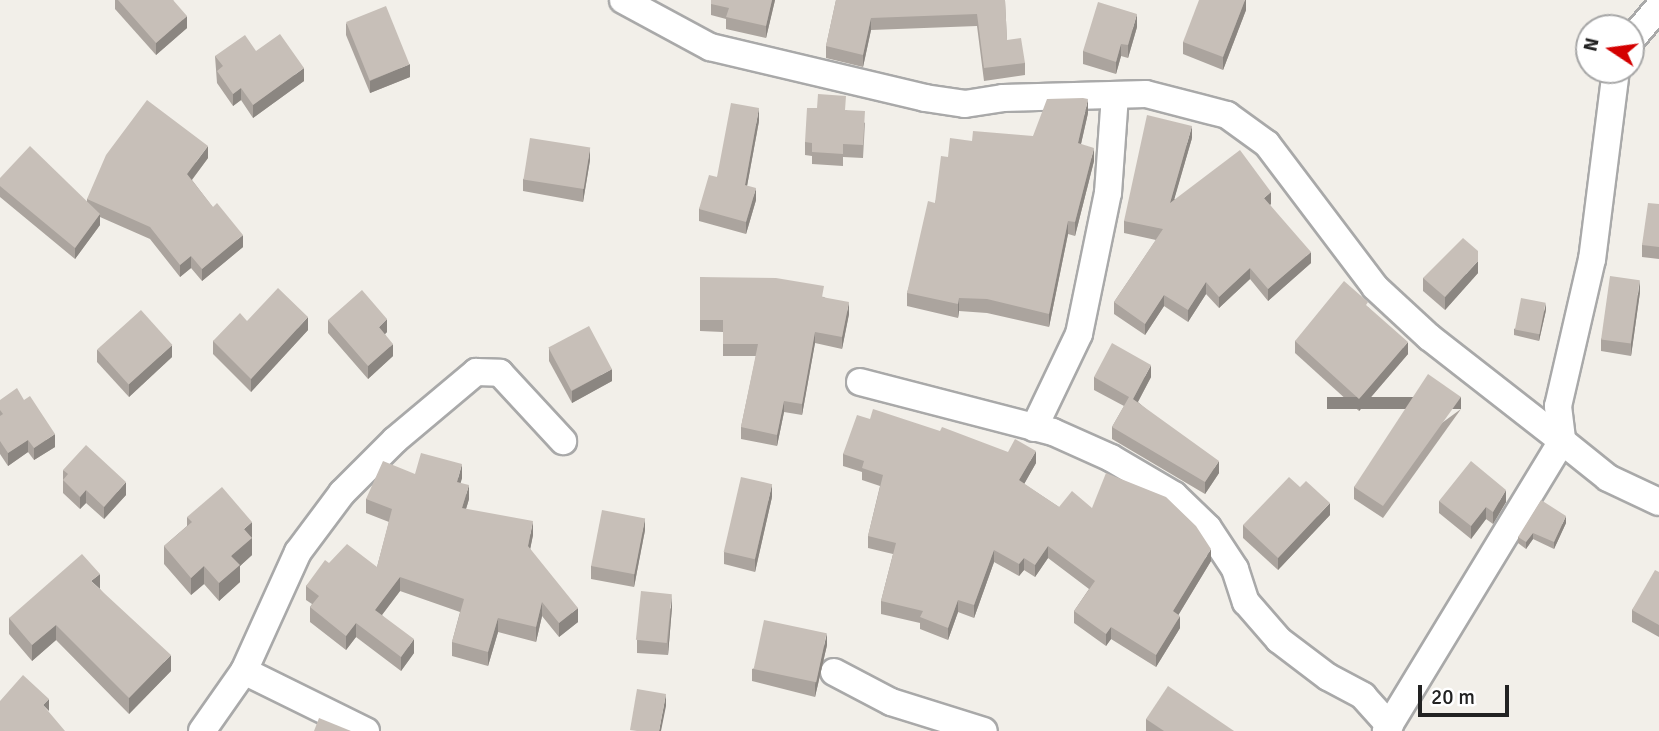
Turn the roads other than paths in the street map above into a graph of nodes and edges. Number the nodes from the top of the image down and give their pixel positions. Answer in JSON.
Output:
{"nodes":[{"id":1,"x":623,"y":0,"type":"edge"},
{"id":2,"x":1659,"y":7,"type":"edge"},
{"id":3,"x":1645,"y":24,"type":"edge"},
{"id":4,"x":1614,"y":84,"type":"edge"},
{"id":5,"x":1115,"y":95,"type":"junction"},
{"id":6,"x":860,"y":382,"type":"dead end"},
{"id":7,"x":1034,"y":428,"type":"junction"},
{"id":8,"x":563,"y":441,"type":"dead end"},
{"id":9,"x":1562,"y":441,"type":"junction"},
{"id":10,"x":1659,"y":502,"type":"edge"},
{"id":11,"x":244,"y":671,"type":"junction"},
{"id":12,"x":834,"y":672,"type":"dead end"},
{"id":13,"x":1388,"y":728,"type":"edge"},
{"id":14,"x":202,"y":731,"type":"edge"},
{"id":15,"x":366,"y":731,"type":"edge"},
{"id":16,"x":984,"y":731,"type":"edge"}],
"edges":[{"from":1,"to":5,"type":"street"},
{"from":2,"to":3,"type":"street"},
{"from":4,"to":9,"type":"street"},
{"from":5,"to":7,"type":"street"},
{"from":5,"to":9,"type":"street"},
{"from":6,"to":7,"type":"street"},
{"from":7,"to":13,"type":"street"},
{"from":8,"to":11,"type":"street"},
{"from":9,"to":10,"type":"street"},
{"from":9,"to":13,"type":"street"},
{"from":11,"to":14,"type":"street"},
{"from":11,"to":15,"type":"street"},
{"from":12,"to":16,"type":"street"}]}
